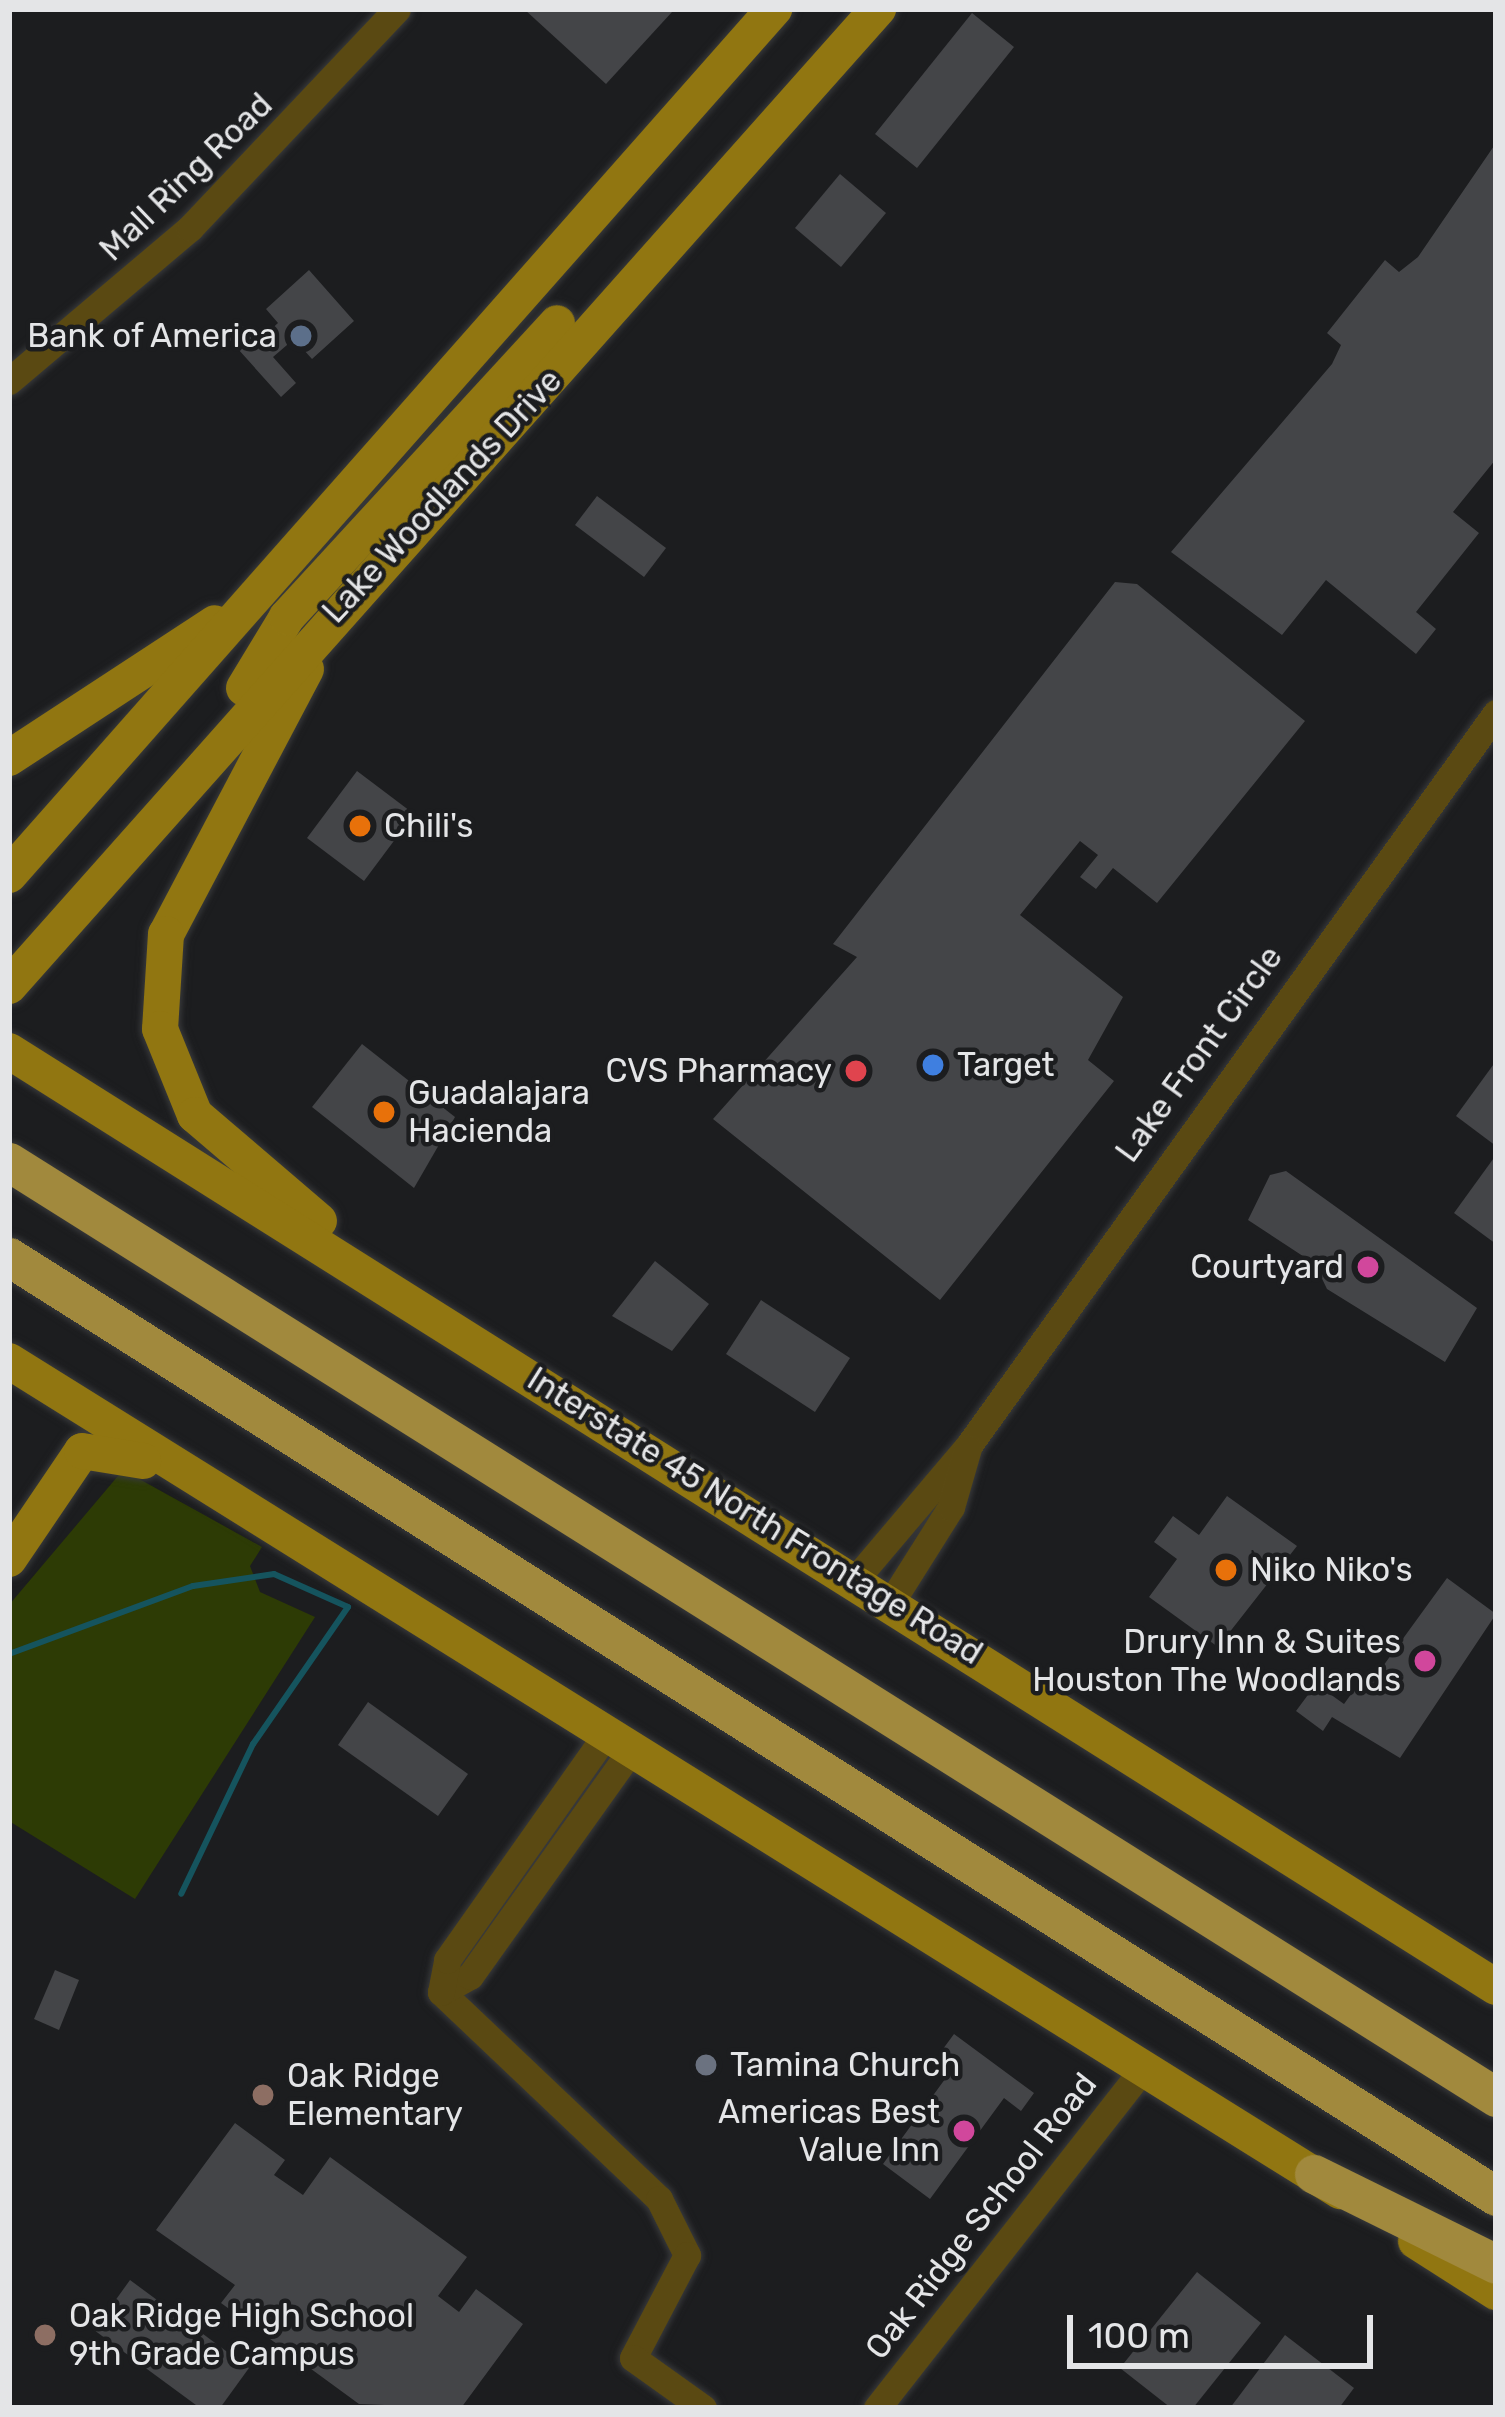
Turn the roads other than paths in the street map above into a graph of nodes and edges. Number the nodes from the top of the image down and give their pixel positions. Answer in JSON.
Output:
{"nodes":[{"id":1,"x":397,"y":9,"type":"edge"},
{"id":2,"x":774,"y":9,"type":"edge"},
{"id":3,"x":878,"y":9,"type":"edge"},
{"id":4,"x":524,"y":298,"type":"junction"},
{"id":5,"x":491,"y":333,"type":"junction"},
{"id":6,"x":570,"y":333,"type":"junction"},
{"id":7,"x":534,"y":370,"type":"junction"},
{"id":8,"x":9,"y":381,"type":"edge"},
{"id":9,"x":406,"y":533,"type":"junction"},
{"id":10,"x":239,"y":610,"type":"junction"},
{"id":11,"x":1496,"y":713,"type":"edge"},
{"id":12,"x":9,"y":758,"type":"edge"},
{"id":13,"x":201,"y":760,"type":"junction"},
{"id":14,"x":9,"y":875,"type":"edge"},
{"id":15,"x":9,"y":986,"type":"edge"},
{"id":16,"x":9,"y":1051,"type":"edge"},
{"id":17,"x":9,"y":1162,"type":"edge"},
{"id":18,"x":9,"y":1257,"type":"edge"},
{"id":19,"x":429,"y":1311,"type":"junction"},
{"id":20,"x":9,"y":1361,"type":"edge"},
{"id":21,"x":969,"y":1445,"type":"junction"},
{"id":22,"x":203,"y":1482,"type":"junction"},
{"id":23,"x":9,"y":1559,"type":"edge"},
{"id":24,"x":858,"y":1576,"type":"junction"},
{"id":25,"x":893,"y":1599,"type":"junction"},
{"id":26,"x":620,"y":1741,"type":"junction"},
{"id":27,"x":1492,"y":1974,"type":"edge"},
{"id":28,"x":1143,"y":2069,"type":"junction"},
{"id":29,"x":1496,"y":2097,"type":"edge"},
{"id":30,"x":1313,"y":2174,"type":"junction"},
{"id":31,"x":1496,"y":2196,"type":"edge"},
{"id":32,"x":1496,"y":2264,"type":"edge"},
{"id":33,"x":1496,"y":2292,"type":"edge"},
{"id":34,"x":703,"y":2408,"type":"edge"},
{"id":35,"x":877,"y":2408,"type":"edge"}],
"edges":[{"from":1,"to":8,"type":"street","name":"Mall Ring Road"},
{"from":2,"to":4,"type":"main road"},
{"from":3,"to":6,"type":"main road","name":"Lake Woodlands Drive"},
{"from":4,"to":5,"type":"main road"},
{"from":4,"to":6,"type":"main road"},
{"from":5,"to":7,"type":"main road"},
{"from":5,"to":10,"type":"main road"},
{"from":6,"to":7,"type":"main road","name":"Lake Woodlands Drive"},
{"from":7,"to":9,"type":"main road","name":"Lake Woodlands Drive"},
{"from":7,"to":13,"type":"main road"},
{"from":9,"to":13,"type":"main road","name":"Lake Woodlands Drive"},
{"from":9,"to":19,"type":"main road"},
{"from":10,"to":12,"type":"main road"},
{"from":10,"to":14,"type":"main road"},
{"from":11,"to":21,"type":"street","name":"Lake Front Circle"},
{"from":13,"to":15,"type":"main road","name":"Lake Woodlands Drive"},
{"from":16,"to":19,"type":"main road","name":"Interstate 45 North Frontage Road"},
{"from":17,"to":29,"type":"highway"},
{"from":18,"to":31,"type":"highway"},
{"from":19,"to":24,"type":"main road","name":"Interstate 45 North Frontage Road"},
{"from":20,"to":22,"type":"main road"},
{"from":21,"to":24,"type":"street","name":"Lake Front Circle"},
{"from":21,"to":25,"type":"street","name":"Lake Front Circle"},
{"from":22,"to":23,"type":"main road"},
{"from":22,"to":26,"type":"main road"},
{"from":24,"to":25,"type":"main road","name":"Interstate 45 North Frontage Road"},
{"from":25,"to":27,"type":"main road","name":"Interstate 45 North Frontage Road"},
{"from":26,"to":28,"type":"main road"},
{"from":26,"to":34,"type":"street"},
{"from":28,"to":30,"type":"main road"},
{"from":28,"to":35,"type":"street","name":"Oak Ridge School Road"},
{"from":30,"to":32,"type":"highway"},
{"from":30,"to":33,"type":"main road"}]}
